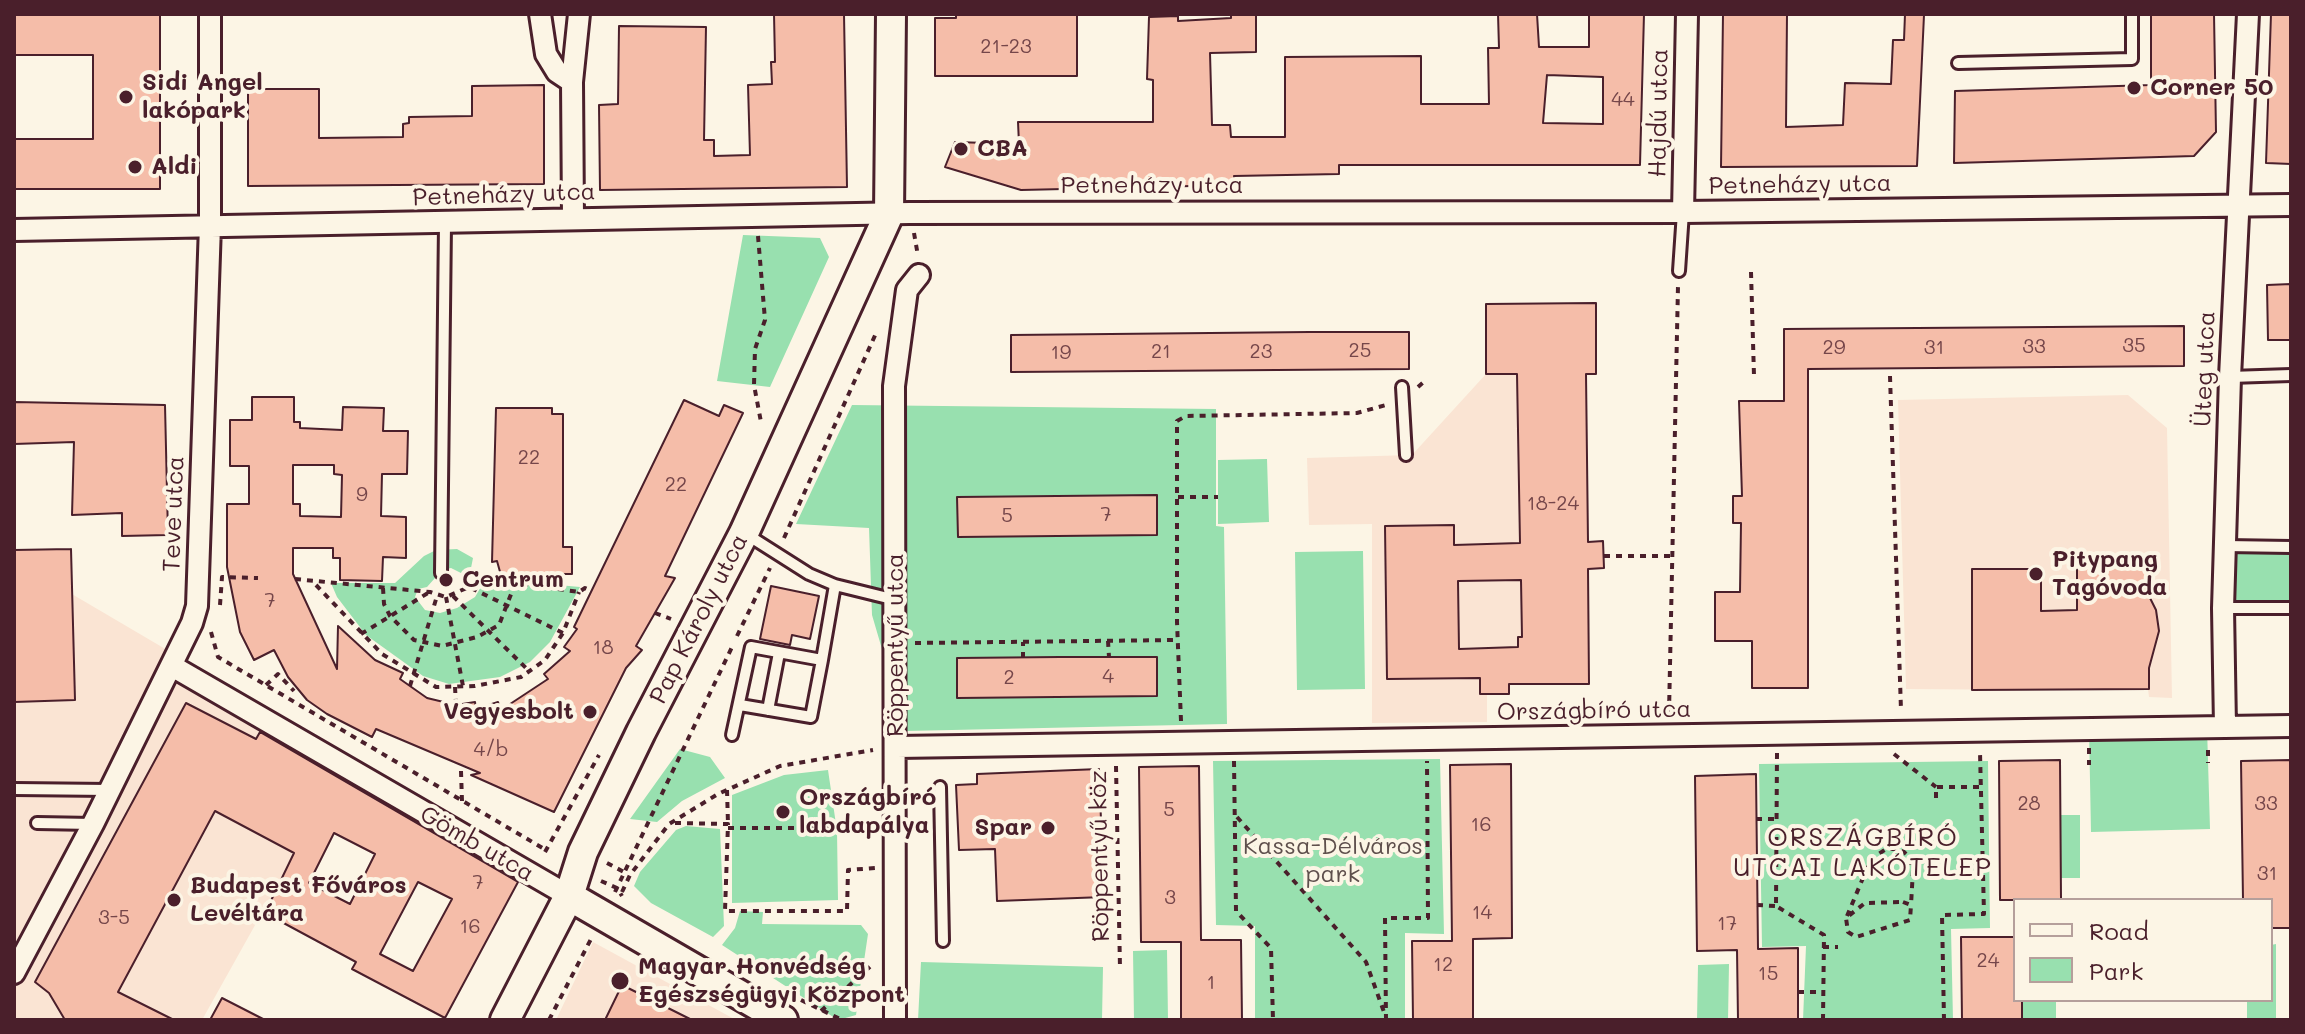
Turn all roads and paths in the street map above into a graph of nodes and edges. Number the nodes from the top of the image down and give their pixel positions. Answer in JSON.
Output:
{"nodes":[{"id":1,"x":210,"y":14,"type":"edge"},
{"id":2,"x":540,"y":14,"type":"edge"},
{"id":3,"x":579,"y":14,"type":"edge"},
{"id":4,"x":891,"y":14,"type":"edge"},
{"id":5,"x":1687,"y":14,"type":"edge"},
{"id":6,"x":2132,"y":14,"type":"edge"},
{"id":7,"x":2248,"y":14,"type":"edge"},
{"id":8,"x":1958,"y":63,"type":"dead end"},
{"id":9,"x":572,"y":82,"type":"junction"},
{"id":10,"x":2237,"y":205,"type":"junction"},
{"id":11,"x":2291,"y":205,"type":"edge"},
{"id":12,"x":1683,"y":212,"type":"junction"},
{"id":13,"x":899,"y":213,"type":"junction"},
{"id":14,"x":573,"y":218,"type":"junction"},
{"id":15,"x":445,"y":224,"type":"junction"},
{"id":16,"x":210,"y":225,"type":"junction"},
{"id":17,"x":14,"y":230,"type":"edge"},
{"id":18,"x":758,"y":236,"type":"dead end"},
{"id":19,"x":1679,"y":271,"type":"joint"},
{"id":20,"x":1751,"y":272,"type":"dead end"},
{"id":21,"x":919,"y":275,"type":"joint"},
{"id":22,"x":2291,"y":375,"type":"edge"},
{"id":23,"x":1754,"y":376,"type":"dead end"},
{"id":24,"x":1890,"y":376,"type":"dead end"},
{"id":25,"x":2230,"y":377,"type":"junction"},
{"id":26,"x":1426,"y":380,"type":"dead end"},
{"id":27,"x":1402,"y":387,"type":"dead end"},
{"id":28,"x":1403,"y":400,"type":"junction"},
{"id":29,"x":761,"y":422,"type":"dead end"},
{"id":30,"x":1406,"y":455,"type":"dead end"},
{"id":31,"x":1178,"y":497,"type":"junction"},
{"id":32,"x":1218,"y":497,"type":"dead end"},
{"id":33,"x":744,"y":533,"type":"junction"},
{"id":34,"x":2226,"y":546,"type":"junction"},
{"id":35,"x":2291,"y":547,"type":"edge"},
{"id":36,"x":1604,"y":556,"type":"dead end"},
{"id":37,"x":1673,"y":556,"type":"junction"},
{"id":38,"x":441,"y":573,"type":"joint"},
{"id":39,"x":258,"y":578,"type":"dead end"},
{"id":40,"x":295,"y":579,"type":"dead end"},
{"id":41,"x":315,"y":583,"type":"junction"},
{"id":42,"x":515,"y":584,"type":"junction"},
{"id":43,"x":835,"y":585,"type":"junction"},
{"id":44,"x":469,"y":587,"type":"junction"},
{"id":45,"x":383,"y":588,"type":"junction"},
{"id":46,"x":592,"y":591,"type":"dead end"},
{"id":47,"x":430,"y":592,"type":"junction"},
{"id":48,"x":579,"y":592,"type":"junction"},
{"id":49,"x":437,"y":596,"type":"junction"},
{"id":50,"x":453,"y":596,"type":"junction"},
{"id":51,"x":446,"y":597,"type":"junction"},
{"id":52,"x":896,"y":600,"type":"junction"},
{"id":53,"x":219,"y":607,"type":"dead end"},
{"id":54,"x":508,"y":607,"type":"junction"},
{"id":55,"x":2223,"y":608,"type":"junction"},
{"id":56,"x":2291,"y":608,"type":"edge"},
{"id":57,"x":390,"y":616,"type":"junction"},
{"id":58,"x":210,"y":628,"type":"dead end"},
{"id":59,"x":488,"y":630,"type":"junction"},
{"id":60,"x":563,"y":633,"type":"junction"},
{"id":61,"x":361,"y":634,"type":"junction"},
{"id":62,"x":1177,"y":640,"type":"junction"},
{"id":63,"x":1108,"y":641,"type":"junction"},
{"id":64,"x":422,"y":642,"type":"junction"},
{"id":65,"x":1023,"y":642,"type":"junction"},
{"id":66,"x":455,"y":644,"type":"junction"},
{"id":67,"x":896,"y":644,"type":"junction"},
{"id":68,"x":779,"y":653,"type":"junction"},
{"id":69,"x":1109,"y":657,"type":"dead end"},
{"id":70,"x":1023,"y":658,"type":"dead end"},
{"id":71,"x":822,"y":660,"type":"junction"},
{"id":72,"x":172,"y":666,"type":"junction"},
{"id":73,"x":285,"y":671,"type":"dead end"},
{"id":74,"x":530,"y":672,"type":"junction"},
{"id":75,"x":413,"y":673,"type":"junction"},
{"id":76,"x":278,"y":674,"type":"junction"},
{"id":77,"x":266,"y":685,"type":"junction"},
{"id":78,"x":410,"y":686,"type":"dead end"},
{"id":79,"x":463,"y":686,"type":"junction"},
{"id":80,"x":455,"y":687,"type":"junction"},
{"id":81,"x":294,"y":691,"type":"dead end"},
{"id":82,"x":456,"y":705,"type":"dead end"},
{"id":83,"x":740,"y":705,"type":"junction"},
{"id":84,"x":768,"y":710,"type":"junction"},
{"id":85,"x":2291,"y":726,"type":"edge"},
{"id":86,"x":2225,"y":727,"type":"junction"},
{"id":87,"x":1979,"y":730,"type":"junction"},
{"id":88,"x":1866,"y":732,"type":"junction"},
{"id":89,"x":1901,"y":732,"type":"junction"},
{"id":90,"x":1777,"y":734,"type":"junction"},
{"id":91,"x":732,"y":735,"type":"dead end"},
{"id":92,"x":1668,"y":735,"type":"junction"},
{"id":93,"x":1427,"y":739,"type":"junction"},
{"id":94,"x":1182,"y":743,"type":"junction"},
{"id":95,"x":1234,"y":743,"type":"junction"},
{"id":96,"x":1116,"y":744,"type":"junction"},
{"id":97,"x":897,"y":747,"type":"junction"},
{"id":98,"x":461,"y":771,"type":"dead end"},
{"id":99,"x":940,"y":787,"type":"dead end"},
{"id":100,"x":1936,"y":787,"type":"junction"},
{"id":101,"x":1981,"y":787,"type":"junction"},
{"id":102,"x":14,"y":789,"type":"edge"},
{"id":103,"x":727,"y":789,"type":"junction"},
{"id":104,"x":110,"y":790,"type":"junction"},
{"id":105,"x":1936,"y":798,"type":"dead end"},
{"id":106,"x":462,"y":801,"type":"junction"},
{"id":107,"x":1235,"y":815,"type":"junction"},
{"id":108,"x":1756,"y":819,"type":"dead end"},
{"id":109,"x":1777,"y":819,"type":"junction"},
{"id":110,"x":37,"y":823,"type":"dead end"},
{"id":111,"x":672,"y":823,"type":"junction"},
{"id":112,"x":93,"y":824,"type":"junction"},
{"id":113,"x":728,"y":826,"type":"junction"},
{"id":114,"x":831,"y":828,"type":"dead end"},
{"id":115,"x":546,"y":850,"type":"dead end"},
{"id":116,"x":897,"y":867,"type":"junction"},
{"id":117,"x":569,"y":896,"type":"junction"},
{"id":118,"x":1757,"y":905,"type":"dead end"},
{"id":119,"x":1911,"y":905,"type":"junction"},
{"id":120,"x":1776,"y":906,"type":"junction"},
{"id":121,"x":1846,"y":918,"type":"junction"},
{"id":122,"x":610,"y":920,"type":"junction"},
{"id":123,"x":943,"y":941,"type":"dead end"},
{"id":124,"x":897,"y":942,"type":"junction"},
{"id":125,"x":1823,"y":947,"type":"junction"},
{"id":126,"x":1838,"y":947,"type":"dead end"},
{"id":127,"x":1120,"y":968,"type":"dead end"},
{"id":128,"x":14,"y":973,"type":"edge"},
{"id":129,"x":1798,"y":992,"type":"dead end"},
{"id":130,"x":1823,"y":992,"type":"junction"},
{"id":131,"x":821,"y":1011,"type":"dead end"},
{"id":132,"x":1386,"y":1019,"type":"edge"},
{"id":133,"x":505,"y":1020,"type":"edge"},
{"id":134,"x":783,"y":1020,"type":"edge"},
{"id":135,"x":895,"y":1020,"type":"edge"},
{"id":136,"x":1273,"y":1020,"type":"edge"},
{"id":137,"x":1823,"y":1020,"type":"edge"},
{"id":138,"x":1944,"y":1020,"type":"edge"}],
"edges":[{"from":1,"to":16,"type":"street","name":"Teve utca"},
{"from":2,"to":9,"type":"street"},
{"from":3,"to":9,"type":"street"},
{"from":4,"to":13,"type":"street"},
{"from":5,"to":12,"type":"street","name":"Hajdú utca"},
{"from":6,"to":8,"type":"lane"},
{"from":7,"to":10,"type":"street","name":"Üteg utca"},
{"from":9,"to":14,"type":"street"},
{"from":10,"to":11,"type":"street","name":"Petneházy utca"},
{"from":10,"to":12,"type":"street","name":"Petneházy utca"},
{"from":10,"to":25,"type":"street","name":"Üteg utca"},
{"from":12,"to":13,"type":"street","name":"Petneházy utca"},
{"from":12,"to":19,"type":"lane"},
{"from":13,"to":14,"type":"street","name":"Petneházy utca"},
{"from":13,"to":21,"type":"path"},
{"from":13,"to":33,"type":"street","name":"Pap Károly utca"},
{"from":14,"to":15,"type":"street","name":"Petneházy utca"},
{"from":15,"to":16,"type":"street","name":"Petneházy utca"},
{"from":15,"to":38,"type":"lane"},
{"from":16,"to":17,"type":"street","name":"Petneházy utca"},
{"from":16,"to":72,"type":"street","name":"Teve utca"},
{"from":18,"to":29,"type":"path"},
{"from":19,"to":37,"type":"path"},
{"from":20,"to":23,"type":"path"},
{"from":21,"to":52,"type":"street","name":"Röppentyű utca"},
{"from":22,"to":25,"type":"lane"},
{"from":24,"to":89,"type":"path"},
{"from":25,"to":34,"type":"street","name":"Üteg utca"},
{"from":26,"to":28,"type":"path"},
{"from":27,"to":28,"type":"lane"},
{"from":28,"to":30,"type":"lane"},
{"from":28,"to":31,"type":"path"},
{"from":31,"to":32,"type":"path"},
{"from":31,"to":62,"type":"path"},
{"from":33,"to":43,"type":"lane"},
{"from":33,"to":117,"type":"street","name":"Pap Károly utca"},
{"from":34,"to":35,"type":"lane"},
{"from":34,"to":55,"type":"street","name":"Üteg utca"},
{"from":36,"to":37,"type":"path"},
{"from":37,"to":92,"type":"path"},
{"from":38,"to":49,"type":"path"},
{"from":39,"to":53,"type":"path"},
{"from":40,"to":41,"type":"path"},
{"from":41,"to":45,"type":"path"},
{"from":41,"to":61,"type":"path"},
{"from":42,"to":44,"type":"path"},
{"from":42,"to":48,"type":"path"},
{"from":42,"to":54,"type":"path"},
{"from":43,"to":52,"type":"lane"},
{"from":43,"to":71,"type":"lane"},
{"from":44,"to":50,"type":"path"},
{"from":44,"to":54,"type":"path"},
{"from":45,"to":47,"type":"path"},
{"from":45,"to":57,"type":"path"},
{"from":46,"to":48,"type":"path"},
{"from":47,"to":49,"type":"path"},
{"from":47,"to":57,"type":"path"},
{"from":48,"to":60,"type":"path"},
{"from":49,"to":51,"type":"path"},
{"from":49,"to":64,"type":"path"},
{"from":50,"to":51,"type":"path"},
{"from":50,"to":59,"type":"path"},
{"from":51,"to":66,"type":"path"},
{"from":52,"to":67,"type":"street","name":"Röppentyű utca"},
{"from":54,"to":59,"type":"path"},
{"from":54,"to":60,"type":"path"},
{"from":55,"to":56,"type":"lane"},
{"from":55,"to":86,"type":"street","name":"Üteg utca"},
{"from":57,"to":61,"type":"path"},
{"from":57,"to":64,"type":"path"},
{"from":58,"to":77,"type":"path"},
{"from":59,"to":66,"type":"path"},
{"from":59,"to":74,"type":"path"},
{"from":60,"to":74,"type":"path"},
{"from":61,"to":75,"type":"path"},
{"from":62,"to":63,"type":"path"},
{"from":62,"to":94,"type":"path"},
{"from":63,"to":65,"type":"path"},
{"from":63,"to":69,"type":"path"},
{"from":64,"to":66,"type":"path"},
{"from":64,"to":75,"type":"path"},
{"from":65,"to":67,"type":"path"},
{"from":65,"to":70,"type":"path"},
{"from":66,"to":79,"type":"path"},
{"from":67,"to":97,"type":"street","name":"Röppentyű utca"},
{"from":68,"to":71,"type":"lane"},
{"from":68,"to":83,"type":"lane"},
{"from":68,"to":84,"type":"lane"},
{"from":71,"to":84,"type":"lane"},
{"from":72,"to":104,"type":"street","name":"Teve utca"},
{"from":72,"to":117,"type":"street","name":"Gömb utca"},
{"from":73,"to":76,"type":"path"},
{"from":74,"to":79,"type":"path"},
{"from":75,"to":78,"type":"path"},
{"from":75,"to":80,"type":"path"},
{"from":76,"to":77,"type":"path"},
{"from":76,"to":81,"type":"path"},
{"from":77,"to":106,"type":"path"},
{"from":79,"to":80,"type":"path"},
{"from":80,"to":82,"type":"path"},
{"from":83,"to":84,"type":"lane"},
{"from":83,"to":91,"type":"lane"},
{"from":85,"to":86,"type":"street","name":"Országbíró utca"},
{"from":86,"to":87,"type":"street","name":"Országbíró utca"},
{"from":87,"to":89,"type":"street","name":"Országbíró utca"},
{"from":87,"to":101,"type":"path"},
{"from":88,"to":89,"type":"street","name":"Országbíró utca"},
{"from":88,"to":90,"type":"street","name":"Országbíró utca"},
{"from":88,"to":100,"type":"path"},
{"from":90,"to":92,"type":"street","name":"Országbíró utca"},
{"from":90,"to":109,"type":"path"},
{"from":92,"to":93,"type":"street","name":"Országbíró utca"},
{"from":93,"to":95,"type":"street","name":"Országbíró utca"},
{"from":93,"to":132,"type":"path"},
{"from":94,"to":95,"type":"street","name":"Országbíró utca"},
{"from":94,"to":96,"type":"street","name":"Országbíró utca"},
{"from":95,"to":107,"type":"path"},
{"from":96,"to":97,"type":"street","name":"Országbíró utca"},
{"from":96,"to":127,"type":"path","name":"Röppentyű köz"},
{"from":97,"to":103,"type":"path"},
{"from":97,"to":116,"type":"street","name":"Röppentyű utca"},
{"from":98,"to":106,"type":"path"},
{"from":99,"to":123,"type":"lane"},
{"from":100,"to":101,"type":"path"},
{"from":100,"to":105,"type":"path"},
{"from":101,"to":138,"type":"path"},
{"from":102,"to":104,"type":"lane"},
{"from":103,"to":111,"type":"path"},
{"from":103,"to":113,"type":"path"},
{"from":104,"to":112,"type":"street","name":"Teve utca"},
{"from":106,"to":115,"type":"path"},
{"from":107,"to":132,"type":"path"},
{"from":107,"to":136,"type":"path"},
{"from":108,"to":109,"type":"path"},
{"from":109,"to":120,"type":"path"},
{"from":110,"to":112,"type":"lane"},
{"from":111,"to":113,"type":"path"},
{"from":111,"to":122,"type":"path"},
{"from":112,"to":128,"type":"street","name":"Teve utca"},
{"from":113,"to":114,"type":"path"},
{"from":113,"to":116,"type":"path"},
{"from":116,"to":124,"type":"street","name":"Röppentyű utca"},
{"from":117,"to":122,"type":"street","name":"Gömb utca"},
{"from":117,"to":133,"type":"street","name":"Pap Károly utca"},
{"from":118,"to":120,"type":"path"},
{"from":119,"to":121,"type":"path"},
{"from":119,"to":121,"type":"path"},
{"from":119,"to":121,"type":"path"},
{"from":120,"to":125,"type":"path"},
{"from":122,"to":134,"type":"street","name":"Gömb utca"},
{"from":124,"to":131,"type":"path"},
{"from":124,"to":135,"type":"street","name":"Röppentyű utca"},
{"from":125,"to":126,"type":"path"},
{"from":125,"to":130,"type":"path"},
{"from":129,"to":130,"type":"path"},
{"from":130,"to":137,"type":"path"}]}
